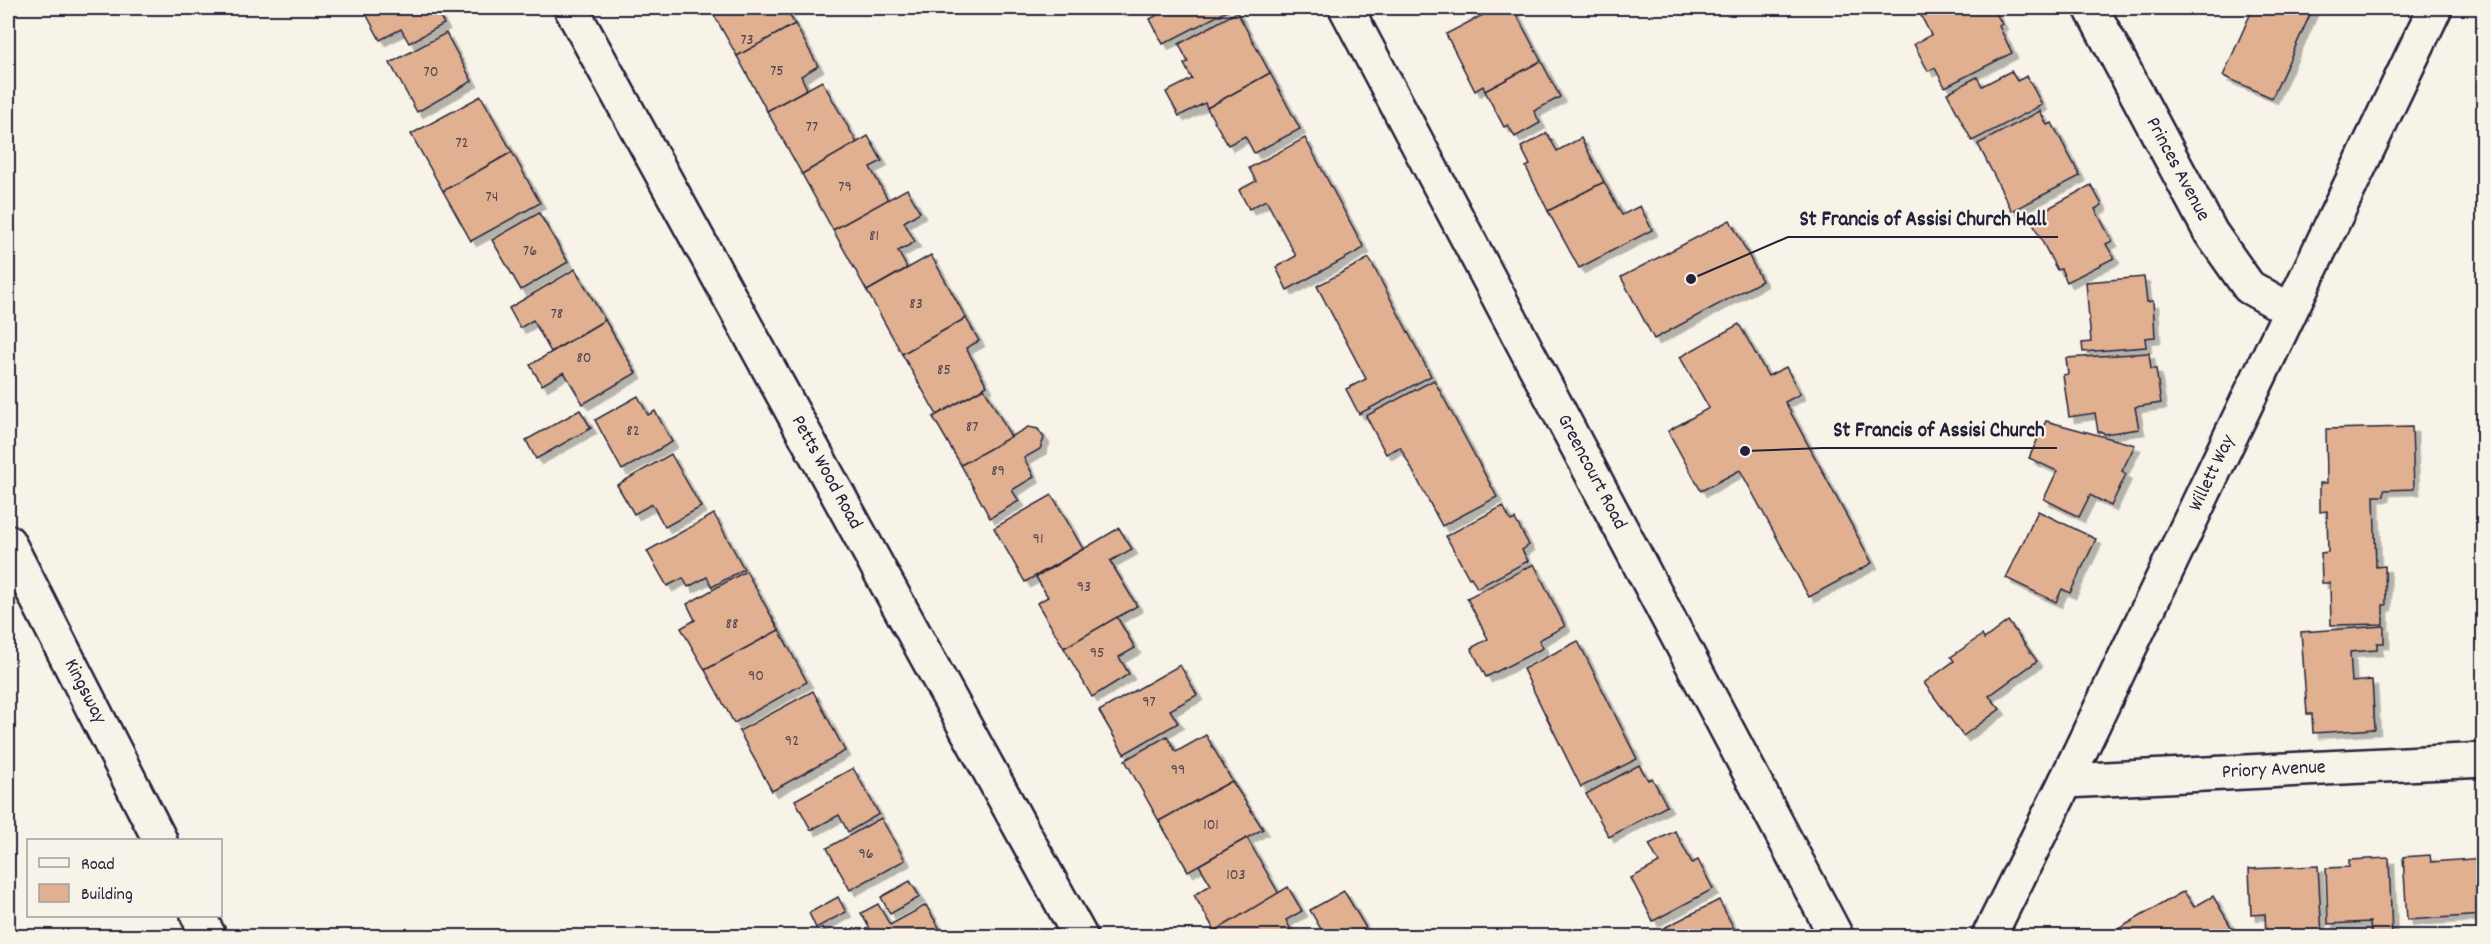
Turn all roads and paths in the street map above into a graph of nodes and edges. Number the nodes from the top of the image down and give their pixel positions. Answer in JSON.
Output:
{"nodes":[{"id":1,"x":571,"y":8,"type":"edge"},
{"id":2,"x":1346,"y":8,"type":"edge"},
{"id":3,"x":2091,"y":8,"type":"edge"},
{"id":4,"x":2435,"y":8,"type":"edge"},
{"id":5,"x":2290,"y":310,"type":"junction"},
{"id":6,"x":8,"y":542,"type":"edge"},
{"id":7,"x":2484,"y":760,"type":"edge"},
{"id":8,"x":2066,"y":781,"type":"junction"},
{"id":9,"x":159,"y":839,"type":"edge"},
{"id":10,"x":199,"y":917,"type":"edge"},
{"id":11,"x":209,"y":936,"type":"edge"},
{"id":12,"x":1080,"y":936,"type":"edge"},
{"id":13,"x":1836,"y":936,"type":"edge"},
{"id":14,"x":1989,"y":936,"type":"edge"}],
"edges":[{"from":1,"to":12,"type":"street","name":"Petts Wood Road"},
{"from":2,"to":13,"type":"street","name":"Greencourt Road"},
{"from":3,"to":5,"type":"street","name":"Princes Avenue"},
{"from":4,"to":5,"type":"street","name":"Willett Way"},
{"from":5,"to":8,"type":"street","name":"Willett Way"},
{"from":6,"to":9,"type":"street","name":"Kingsway"},
{"from":7,"to":8,"type":"street","name":"Priory Avenue"},
{"from":8,"to":14,"type":"street","name":"Willett Way"},
{"from":10,"to":11,"type":"street"}]}
